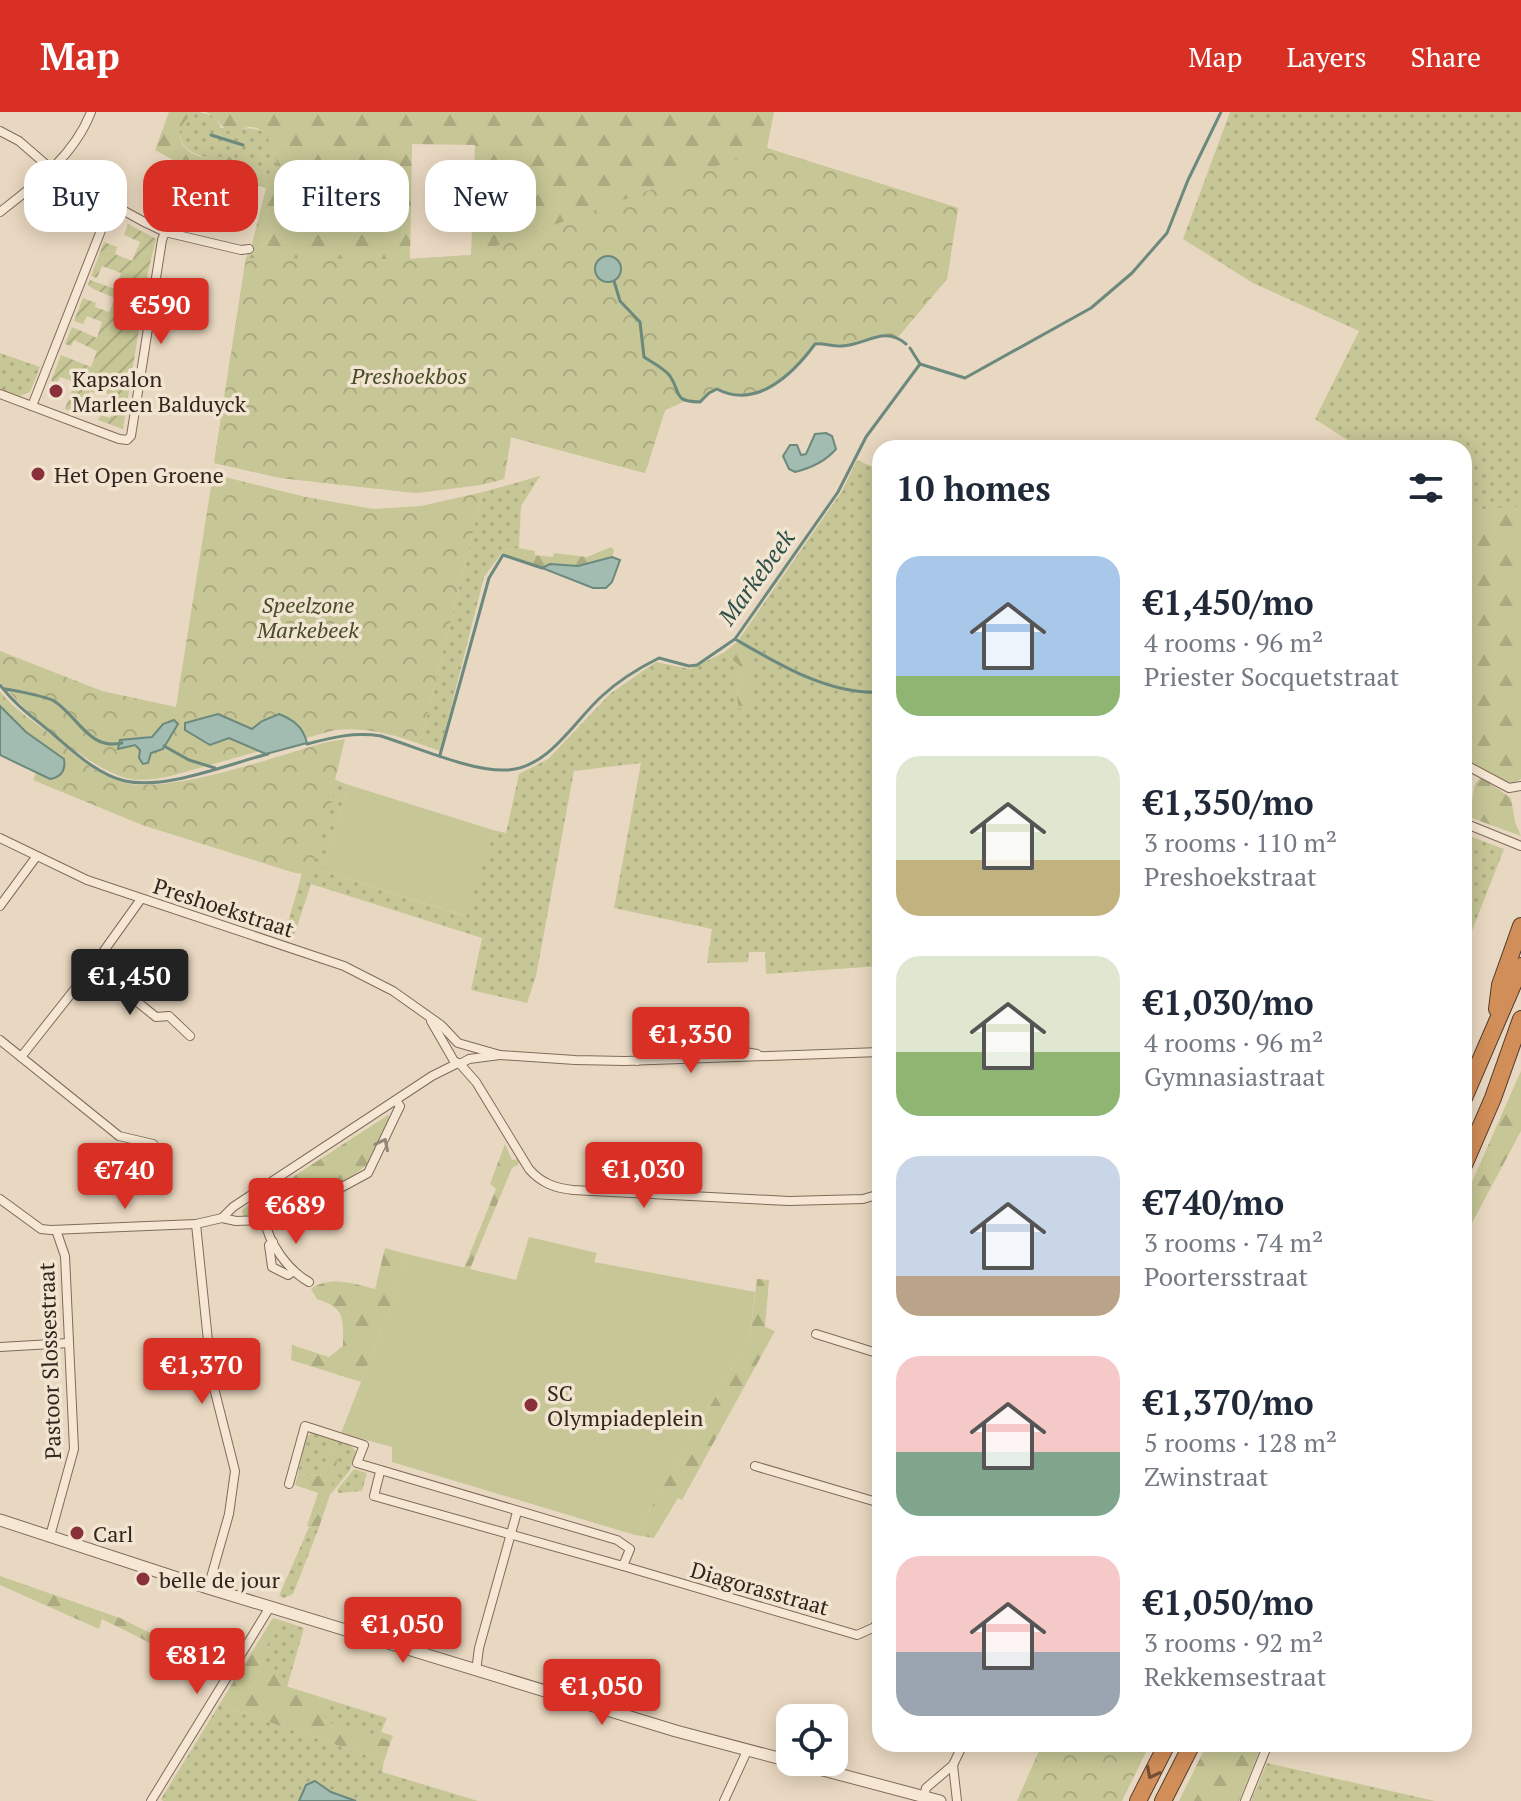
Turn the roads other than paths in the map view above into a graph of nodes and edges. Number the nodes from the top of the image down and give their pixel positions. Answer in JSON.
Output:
{"nodes":[{"id":1,"x":91,"y":112,"type":"edge"},
{"id":2,"x":0,"y":131,"type":"edge"},
{"id":3,"x":42,"y":160,"type":"edge"},
{"id":4,"x":60,"y":160,"type":"edge"},
{"id":5,"x":24,"y":193,"type":"edge"},
{"id":6,"x":0,"y":212,"type":"edge"},
{"id":7,"x":100,"y":232,"type":"edge"},
{"id":8,"x":165,"y":232,"type":"joint"},
{"id":9,"x":249,"y":249,"type":"dead end"},
{"id":10,"x":0,"y":394,"type":"edge"},
{"id":11,"x":32,"y":406,"type":"junction"},
{"id":12,"x":1472,"y":768,"type":"edge"},
{"id":13,"x":1521,"y":786,"type":"edge"},
{"id":14,"x":1472,"y":826,"type":"edge"},
{"id":15,"x":0,"y":838,"type":"edge"},
{"id":16,"x":1521,"y":846,"type":"edge"},
{"id":17,"x":36,"y":857,"type":"junction"},
{"id":18,"x":141,"y":899,"type":"junction"},
{"id":19,"x":0,"y":906,"type":"edge"},
{"id":20,"x":1521,"y":926,"type":"edge"},
{"id":21,"x":93,"y":966,"type":"junction"},
{"id":22,"x":1521,"y":966,"type":"edge"},
{"id":23,"x":1521,"y":1019,"type":"edge"},
{"id":24,"x":431,"y":1021,"type":"junction"},
{"id":25,"x":1494,"y":1030,"type":"junction"},
{"id":26,"x":190,"y":1036,"type":"dead end"},
{"id":27,"x":0,"y":1040,"type":"edge"},
{"id":28,"x":458,"y":1043,"type":"junction"},
{"id":29,"x":468,"y":1046,"type":"junction"},
{"id":30,"x":1521,"y":1046,"type":"edge"},
{"id":31,"x":872,"y":1052,"type":"edge"},
{"id":32,"x":450,"y":1054,"type":"junction"},
{"id":33,"x":500,"y":1055,"type":"junction"},
{"id":34,"x":21,"y":1057,"type":"junction"},
{"id":35,"x":778,"y":1057,"type":"junction"},
{"id":36,"x":464,"y":1061,"type":"junction"},
{"id":37,"x":637,"y":1061,"type":"junction"},
{"id":38,"x":432,"y":1076,"type":"junction"},
{"id":39,"x":1472,"y":1080,"type":"edge"},
{"id":40,"x":1493,"y":1098,"type":"junction"},
{"id":41,"x":396,"y":1101,"type":"junction"},
{"id":42,"x":153,"y":1144,"type":"dead end"},
{"id":43,"x":1472,"y":1147,"type":"edge"},
{"id":44,"x":872,"y":1196,"type":"edge"},
{"id":45,"x":0,"y":1199,"type":"edge"},
{"id":46,"x":222,"y":1218,"type":"junction"},
{"id":47,"x":265,"y":1220,"type":"junction"},
{"id":48,"x":196,"y":1224,"type":"junction"},
{"id":49,"x":56,"y":1230,"type":"junction"},
{"id":50,"x":273,"y":1242,"type":"junction"},
{"id":51,"x":294,"y":1271,"type":"junction"},
{"id":52,"x":309,"y":1282,"type":"dead end"},
{"id":53,"x":816,"y":1334,"type":"dead end"},
{"id":54,"x":69,"y":1343,"type":"junction"},
{"id":55,"x":0,"y":1347,"type":"edge"},
{"id":56,"x":872,"y":1352,"type":"edge"},
{"id":57,"x":755,"y":1466,"type":"dead end"},
{"id":58,"x":380,"y":1472,"type":"junction"},
{"id":59,"x":289,"y":1484,"type":"dead end"},
{"id":60,"x":872,"y":1501,"type":"edge"},
{"id":61,"x":517,"y":1512,"type":"junction"},
{"id":62,"x":0,"y":1520,"type":"edge"},
{"id":63,"x":511,"y":1533,"type":"junction"},
{"id":64,"x":50,"y":1536,"type":"junction"},
{"id":65,"x":623,"y":1566,"type":"junction"},
{"id":66,"x":208,"y":1588,"type":"junction"},
{"id":67,"x":270,"y":1607,"type":"junction"},
{"id":68,"x":872,"y":1628,"type":"edge"},
{"id":69,"x":472,"y":1670,"type":"junction"},
{"id":70,"x":747,"y":1751,"type":"junction"},
{"id":71,"x":959,"y":1752,"type":"edge"},
{"id":72,"x":1163,"y":1752,"type":"edge"},
{"id":73,"x":1188,"y":1752,"type":"edge"},
{"id":74,"x":1265,"y":1752,"type":"edge"},
{"id":75,"x":953,"y":1765,"type":"junction"},
{"id":76,"x":924,"y":1797,"type":"junction"},
{"id":77,"x":151,"y":1801,"type":"edge"},
{"id":78,"x":724,"y":1801,"type":"edge"},
{"id":79,"x":940,"y":1801,"type":"edge"},
{"id":80,"x":957,"y":1801,"type":"edge"},
{"id":81,"x":1138,"y":1801,"type":"edge"},
{"id":82,"x":1163,"y":1801,"type":"edge"},
{"id":83,"x":1245,"y":1801,"type":"edge"}],
"edges":[{"from":1,"to":4,"type":"street"},
{"from":2,"to":3,"type":"street"},
{"from":5,"to":6,"type":"street"},
{"from":7,"to":11,"type":"street"},
{"from":8,"to":9,"type":"street"},
{"from":8,"to":11,"type":"street"},
{"from":10,"to":11,"type":"street"},
{"from":12,"to":13,"type":"street"},
{"from":14,"to":16,"type":"street"},
{"from":15,"to":17,"type":"street","name":"Preshoekstraat"},
{"from":17,"to":18,"type":"street","name":"Preshoekstraat"},
{"from":17,"to":19,"type":"street"},
{"from":18,"to":21,"type":"street"},
{"from":18,"to":24,"type":"street","name":"Preshoekstraat"},
{"from":20,"to":25,"type":"highway"},
{"from":21,"to":26,"type":"street"},
{"from":21,"to":34,"type":"street"},
{"from":22,"to":25,"type":"highway"},
{"from":23,"to":40,"type":"highway"},
{"from":24,"to":28,"type":"street","name":"Preshoekstraat"},
{"from":24,"to":32,"type":"street","name":"Preshoekstraat"},
{"from":25,"to":39,"type":"highway"},
{"from":27,"to":34,"type":"street"},
{"from":28,"to":29,"type":"street"},
{"from":28,"to":32,"type":"street"},
{"from":29,"to":33,"type":"street"},
{"from":29,"to":36,"type":"street"},
{"from":30,"to":40,"type":"highway"},
{"from":31,"to":35,"type":"street"},
{"from":32,"to":36,"type":"street"},
{"from":32,"to":38,"type":"street"},
{"from":33,"to":36,"type":"street"},
{"from":33,"to":37,"type":"street"},
{"from":34,"to":42,"type":"street"},
{"from":35,"to":37,"type":"street"},
{"from":35,"to":37,"type":"street"},
{"from":36,"to":38,"type":"street"},
{"from":36,"to":44,"type":"street"},
{"from":38,"to":41,"type":"street"},
{"from":40,"to":43,"type":"highway"},
{"from":41,"to":46,"type":"street"},
{"from":47,"to":41,"type":"street","one_way":true},
{"from":45,"to":49,"type":"street"},
{"from":46,"to":47,"type":"street"},
{"from":46,"to":48,"type":"street"},
{"from":47,"to":50,"type":"street"},
{"from":48,"to":49,"type":"street"},
{"from":48,"to":66,"type":"street"},
{"from":49,"to":54,"type":"street","name":"Pastoor Slossestraat"},
{"from":50,"to":51,"type":"street"},
{"from":50,"to":51,"type":"street"},
{"from":51,"to":52,"type":"street"},
{"from":53,"to":56,"type":"street"},
{"from":54,"to":55,"type":"street"},
{"from":54,"to":64,"type":"street","name":"Pastoor Slossestraat"},
{"from":57,"to":60,"type":"street"},
{"from":58,"to":59,"type":"street"},
{"from":58,"to":61,"type":"street"},
{"from":58,"to":63,"type":"street"},
{"from":61,"to":63,"type":"street"},
{"from":61,"to":65,"type":"street"},
{"from":62,"to":64,"type":"street"},
{"from":63,"to":65,"type":"street"},
{"from":63,"to":69,"type":"street"},
{"from":64,"to":66,"type":"street"},
{"from":65,"to":68,"type":"street","name":"Diagorasstraat"},
{"from":66,"to":67,"type":"street"},
{"from":67,"to":69,"type":"street"},
{"from":67,"to":77,"type":"street"},
{"from":69,"to":70,"type":"street"},
{"from":70,"to":76,"type":"street"},
{"from":70,"to":78,"type":"street"},
{"from":71,"to":75,"type":"street"},
{"from":72,"to":81,"type":"highway","one_way":true},
{"from":73,"to":82,"type":"highway"},
{"from":74,"to":83,"type":"street"},
{"from":75,"to":76,"type":"street"},
{"from":75,"to":80,"type":"street"},
{"from":76,"to":79,"type":"street"}]}
